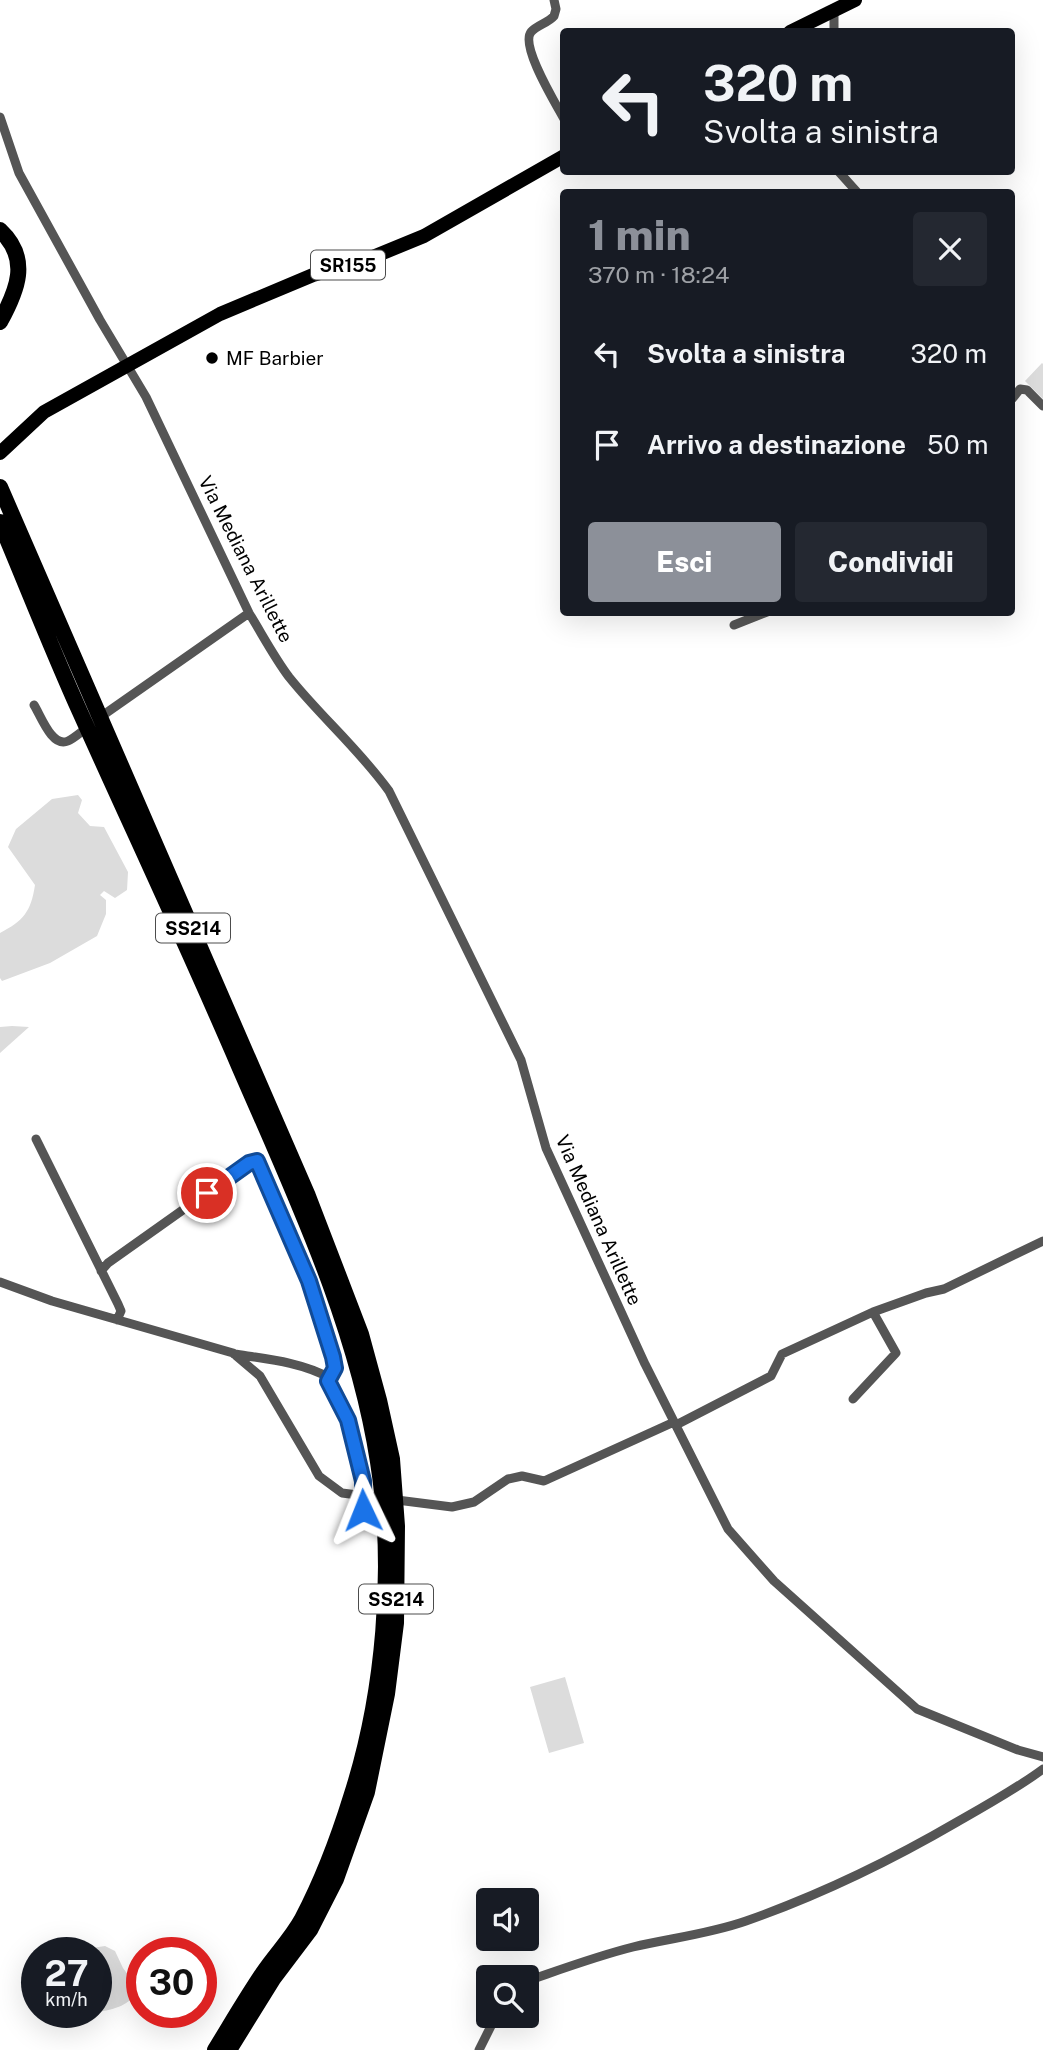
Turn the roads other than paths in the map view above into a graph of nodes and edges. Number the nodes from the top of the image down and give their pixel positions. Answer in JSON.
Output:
{"nodes":[{"id":1,"x":554,"y":0,"type":"edge"},
{"id":2,"x":855,"y":0,"type":"edge"},
{"id":3,"x":834,"y":10,"type":"junction"},
{"id":4,"x":798,"y":28,"type":"edge"},
{"id":5,"x":834,"y":28,"type":"edge"},
{"id":6,"x":560,"y":111,"type":"edge"},
{"id":7,"x":0,"y":117,"type":"edge"},
{"id":8,"x":560,"y":158,"type":"edge"},
{"id":9,"x":842,"y":175,"type":"edge"},
{"id":10,"x":854,"y":189,"type":"edge"},
{"id":11,"x":0,"y":230,"type":"edge"},
{"id":12,"x":16,"y":285,"type":"junction"},
{"id":13,"x":0,"y":303,"type":"edge"},
{"id":14,"x":0,"y":322,"type":"edge"},
{"id":15,"x":127,"y":365,"type":"junction"},
{"id":16,"x":1015,"y":395,"type":"edge"},
{"id":17,"x":1043,"y":406,"type":"edge"},
{"id":18,"x":0,"y":453,"type":"edge"},
{"id":19,"x":2,"y":493,"type":"edge"},
{"id":20,"x":0,"y":522,"type":"edge"},
{"id":21,"x":250,"y":613,"type":"junction"},
{"id":22,"x":757,"y":616,"type":"edge"},
{"id":23,"x":734,"y":625,"type":"dead end"},
{"id":24,"x":34,"y":705,"type":"dead end"},
{"id":25,"x":86,"y":707,"type":"junction"},
{"id":26,"x":98,"y":734,"type":"junction"},
{"id":27,"x":36,"y":1139,"type":"dead end"},
{"id":28,"x":1043,"y":1241,"type":"edge"},
{"id":29,"x":101,"y":1271,"type":"junction"},
{"id":30,"x":0,"y":1282,"type":"edge"},
{"id":31,"x":873,"y":1312,"type":"junction"},
{"id":32,"x":117,"y":1320,"type":"junction"},
{"id":33,"x":233,"y":1353,"type":"junction"},
{"id":34,"x":330,"y":1378,"type":"junction"},
{"id":35,"x":853,"y":1399,"type":"dead end"},
{"id":36,"x":675,"y":1423,"type":"junction"},
{"id":37,"x":363,"y":1510,"type":"dead end"},
{"id":38,"x":1043,"y":1757,"type":"edge"},
{"id":39,"x":1043,"y":1769,"type":"edge"},
{"id":40,"x":539,"y":1977,"type":"edge"},
{"id":41,"x":490,"y":2028,"type":"edge"},
{"id":42,"x":215,"y":2050,"type":"edge"},
{"id":43,"x":229,"y":2050,"type":"edge"},
{"id":44,"x":479,"y":2050,"type":"edge"}],
"edges":[{"from":1,"to":6,"type":"street"},
{"from":2,"to":3,"type":"main road"},
{"from":3,"to":4,"type":"main road"},
{"from":3,"to":5,"type":"street"},
{"from":7,"to":15,"type":"street","name":"Via Mediana Arillette"},
{"from":8,"to":15,"type":"main road","number":"SR155"},
{"from":9,"to":10,"type":"street"},
{"from":11,"to":12,"type":"highway"},
{"from":12,"to":13,"type":"highway"},
{"from":12,"to":14,"type":"highway"},
{"from":15,"to":18,"type":"main road","number":"SR155"},
{"from":15,"to":21,"type":"street","name":"Via Mediana Arillette"},
{"from":16,"to":17,"type":"street"},
{"from":19,"to":25,"type":"highway","number":"SS214"},
{"from":20,"to":25,"type":"highway","number":"SS214"},
{"from":21,"to":24,"type":"street"},
{"from":21,"to":36,"type":"street","name":"Via Mediana Arillette"},
{"from":22,"to":23,"type":"street"},
{"from":25,"to":26,"type":"highway","number":"SS214"},
{"from":26,"to":42,"type":"highway","number":"SS214"},
{"from":26,"to":43,"type":"highway","number":"SS214"},
{"from":27,"to":29,"type":"street"},
{"from":28,"to":31,"type":"street"},
{"from":29,"to":32,"type":"street"},
{"from":29,"to":34,"type":"street"},
{"from":30,"to":32,"type":"street"},
{"from":31,"to":35,"type":"street"},
{"from":31,"to":36,"type":"street"},
{"from":32,"to":33,"type":"street"},
{"from":33,"to":34,"type":"street"},
{"from":33,"to":36,"type":"street"},
{"from":34,"to":37,"type":"street"},
{"from":36,"to":38,"type":"street","name":"Via Mediana Arillette"},
{"from":39,"to":40,"type":"street"},
{"from":41,"to":44,"type":"street"}]}
